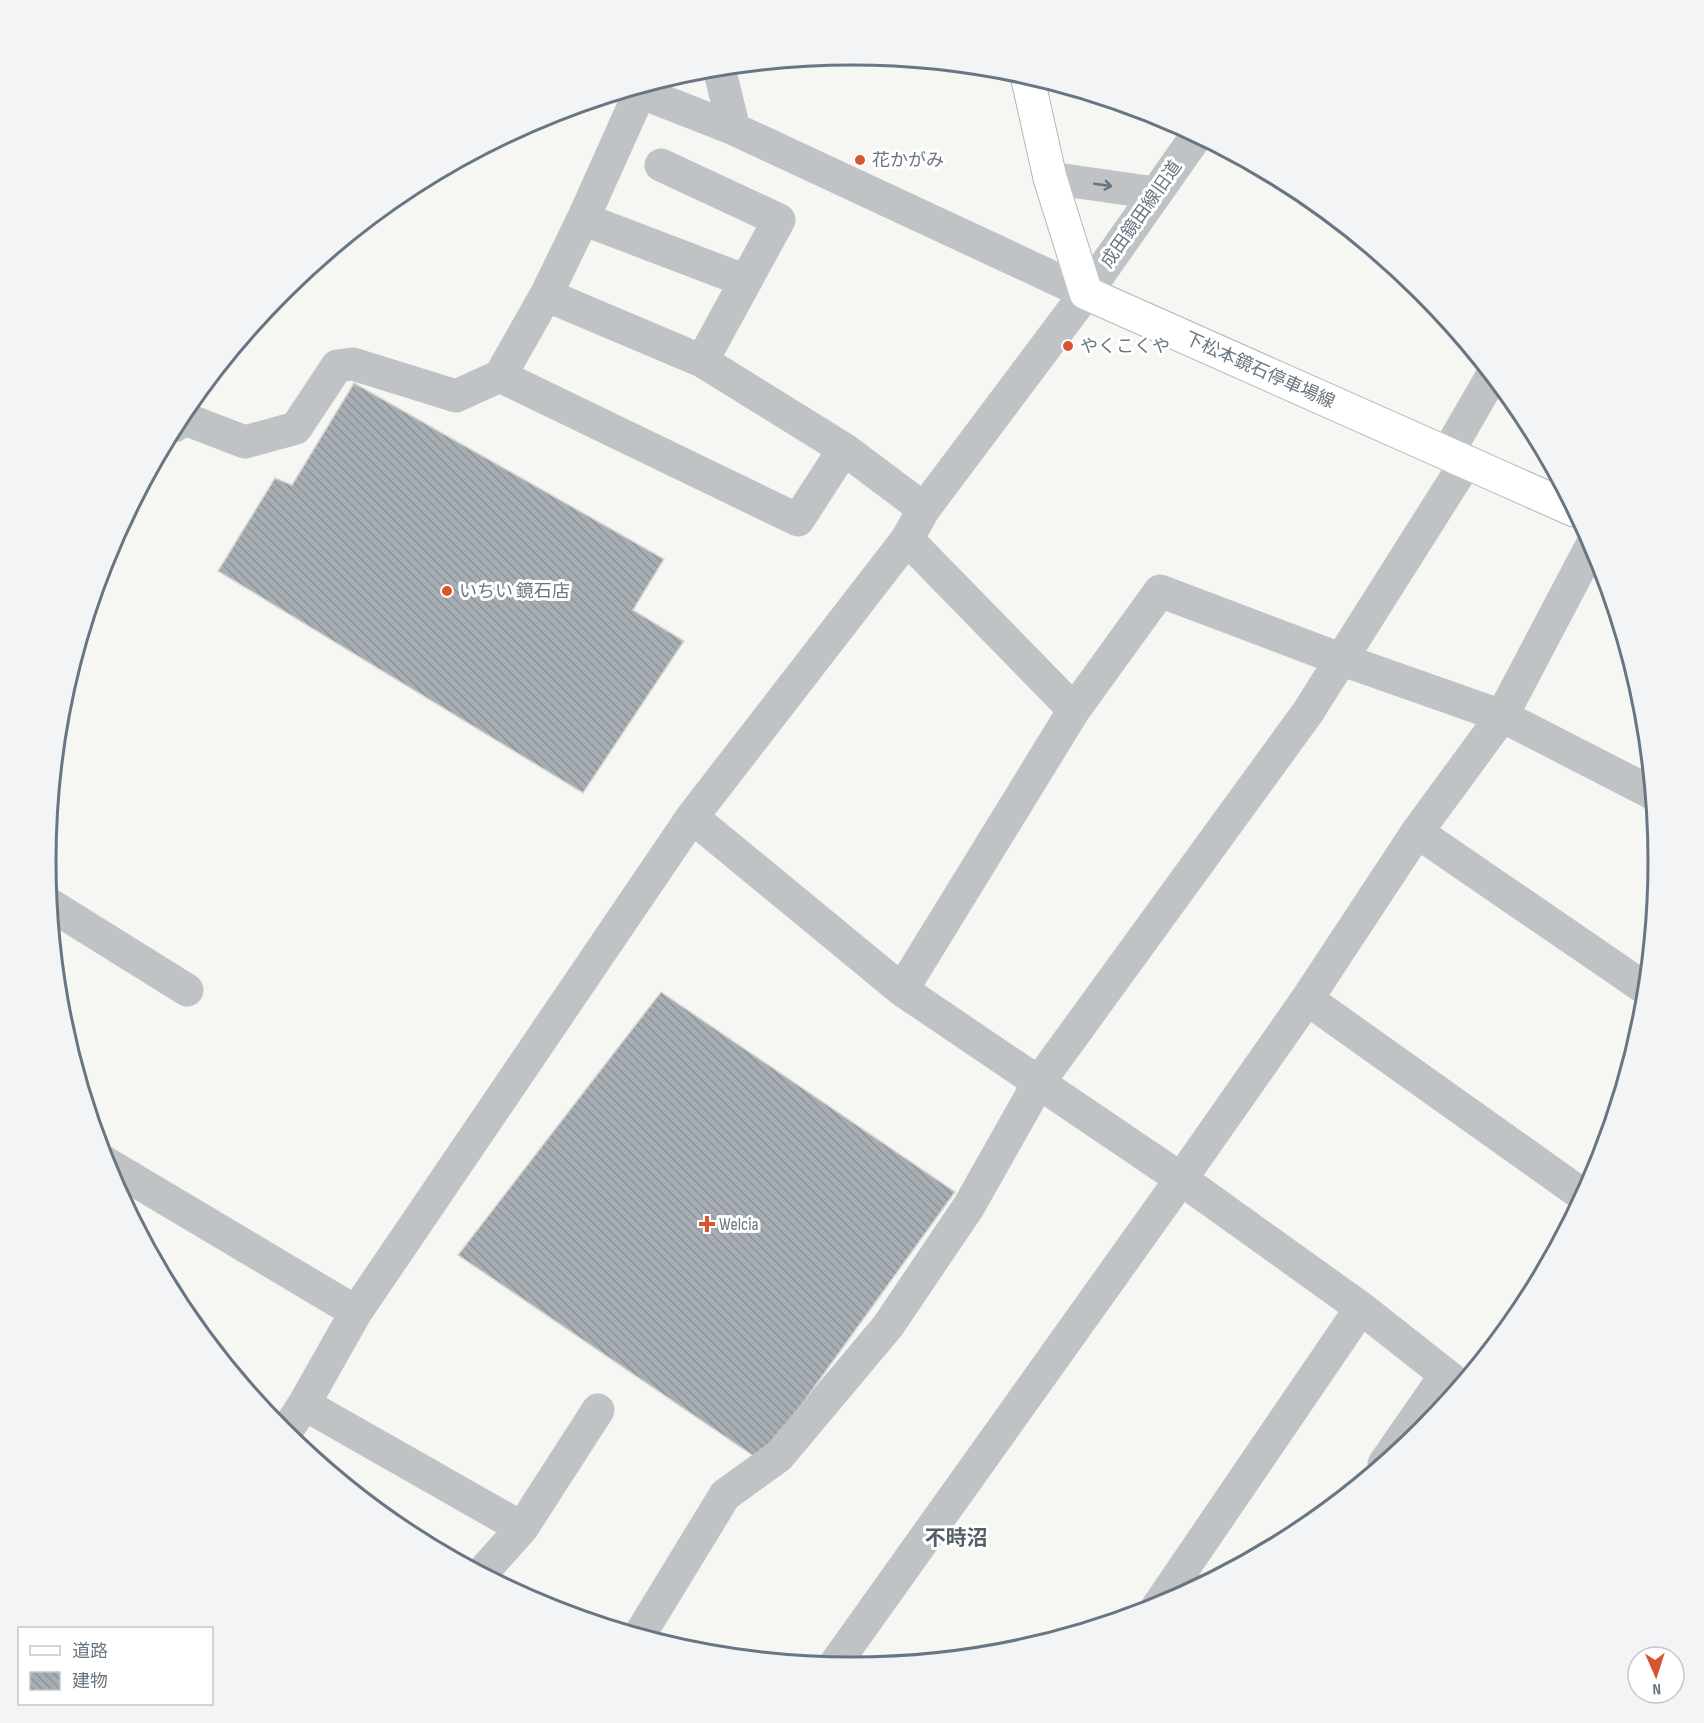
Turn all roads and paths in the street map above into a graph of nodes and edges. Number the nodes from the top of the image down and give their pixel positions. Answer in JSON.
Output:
{"nodes":[{"id":1,"x":721,"y":76,"type":"edge"},
{"id":2,"x":1029,"y":85,"type":"edge"},
{"id":3,"x":642,"y":93,"type":"edge"},
{"id":4,"x":634,"y":96,"type":"edge"},
{"id":5,"x":734,"y":129,"type":"junction"},
{"id":6,"x":1192,"y":142,"type":"edge"},
{"id":7,"x":662,"y":165,"type":"dead end"},
{"id":8,"x":1050,"y":178,"type":"junction"},
{"id":9,"x":1155,"y":193,"type":"junction"},
{"id":10,"x":583,"y":219,"type":"junction"},
{"id":11,"x":746,"y":281,"type":"junction"},
{"id":12,"x":1086,"y":293,"type":"junction"},
{"id":13,"x":546,"y":295,"type":"junction"},
{"id":14,"x":702,"y":361,"type":"junction"},
{"id":15,"x":500,"y":376,"type":"junction"},
{"id":16,"x":1489,"y":384,"type":"edge"},
{"id":17,"x":189,"y":421,"type":"edge"},
{"id":18,"x":844,"y":449,"type":"junction"},
{"id":19,"x":1457,"y":458,"type":"junction"},
{"id":20,"x":1560,"y":498,"type":"edge"},
{"id":21,"x":924,"y":509,"type":"junction"},
{"id":22,"x":907,"y":539,"type":"junction"},
{"id":23,"x":1587,"y":555,"type":"edge"},
{"id":24,"x":1340,"y":659,"type":"junction"},
{"id":25,"x":1074,"y":710,"type":"junction"},
{"id":26,"x":1502,"y":716,"type":"junction"},
{"id":27,"x":1645,"y":789,"type":"edge"},
{"id":28,"x":692,"y":817,"type":"junction"},
{"id":29,"x":1417,"y":832,"type":"junction"},
{"id":30,"x":57,"y":909,"type":"edge"},
{"id":31,"x":1639,"y":984,"type":"edge"},
{"id":32,"x":187,"y":990,"type":"dead end"},
{"id":33,"x":902,"y":990,"type":"junction"},
{"id":34,"x":1307,"y":999,"type":"junction"},
{"id":35,"x":1040,"y":1082,"type":"junction"},
{"id":36,"x":118,"y":1170,"type":"edge"},
{"id":37,"x":1181,"y":1179,"type":"junction"},
{"id":38,"x":1577,"y":1191,"type":"edge"},
{"id":39,"x":1360,"y":1308,"type":"junction"},
{"id":40,"x":356,"y":1312,"type":"junction"},
{"id":41,"x":1453,"y":1381,"type":"edge"},
{"id":42,"x":304,"y":1404,"type":"junction"},
{"id":43,"x":597,"y":1410,"type":"dead end"},
{"id":44,"x":1427,"y":1413,"type":"edge"},
{"id":45,"x":290,"y":1426,"type":"edge"},
{"id":46,"x":522,"y":1528,"type":"junction"},
{"id":47,"x":486,"y":1568,"type":"edge"},
{"id":48,"x":1166,"y":1593,"type":"edge"},
{"id":49,"x":643,"y":1630,"type":"edge"},
{"id":50,"x":840,"y":1658,"type":"edge"}],
"edges":[{"from":1,"to":5,"type":"street"},
{"from":2,"to":8,"type":"main road"},
{"from":3,"to":5,"type":"street"},
{"from":4,"to":10,"type":"street"},
{"from":5,"to":12,"type":"street"},
{"from":6,"to":9,"type":"street","name":"成田鏡田線旧道"},
{"from":7,"to":11,"type":"street"},
{"from":8,"to":9,"type":"street","one_way":true},
{"from":8,"to":12,"type":"main road"},
{"from":9,"to":12,"type":"street","name":"成田鏡田線旧道"},
{"from":10,"to":11,"type":"street"},
{"from":10,"to":13,"type":"street"},
{"from":11,"to":14,"type":"street"},
{"from":12,"to":19,"type":"main road","name":"下松本鏡石停車場線"},
{"from":12,"to":21,"type":"street","name":"成田鏡田線旧道"},
{"from":13,"to":14,"type":"street"},
{"from":13,"to":15,"type":"street"},
{"from":14,"to":18,"type":"street"},
{"from":15,"to":17,"type":"street"},
{"from":15,"to":18,"type":"street"},
{"from":16,"to":19,"type":"street"},
{"from":18,"to":21,"type":"street"},
{"from":19,"to":20,"type":"main road","name":"下松本鏡石停車場線"},
{"from":19,"to":24,"type":"street"},
{"from":21,"to":22,"type":"street","name":"成田鏡田線旧道"},
{"from":22,"to":25,"type":"street"},
{"from":22,"to":28,"type":"street","name":"成田鏡田線旧道"},
{"from":23,"to":26,"type":"street"},
{"from":24,"to":25,"type":"street"},
{"from":24,"to":26,"type":"street"},
{"from":24,"to":35,"type":"street"},
{"from":25,"to":33,"type":"street"},
{"from":26,"to":27,"type":"street"},
{"from":26,"to":29,"type":"street"},
{"from":28,"to":33,"type":"street"},
{"from":28,"to":40,"type":"street","name":"成田鏡田線旧道"},
{"from":29,"to":31,"type":"street"},
{"from":29,"to":34,"type":"street"},
{"from":30,"to":32,"type":"street"},
{"from":33,"to":35,"type":"street"},
{"from":34,"to":37,"type":"street"},
{"from":34,"to":38,"type":"street"},
{"from":35,"to":37,"type":"street"},
{"from":35,"to":49,"type":"street"},
{"from":36,"to":40,"type":"street"},
{"from":37,"to":39,"type":"street"},
{"from":37,"to":50,"type":"street"},
{"from":39,"to":41,"type":"street"},
{"from":39,"to":48,"type":"street"},
{"from":40,"to":42,"type":"street","name":"成田鏡田線旧道"},
{"from":41,"to":44,"type":"street"},
{"from":42,"to":45,"type":"street","name":"成田鏡田線旧道"},
{"from":42,"to":46,"type":"street"},
{"from":43,"to":46,"type":"street"},
{"from":46,"to":47,"type":"street"}]}
